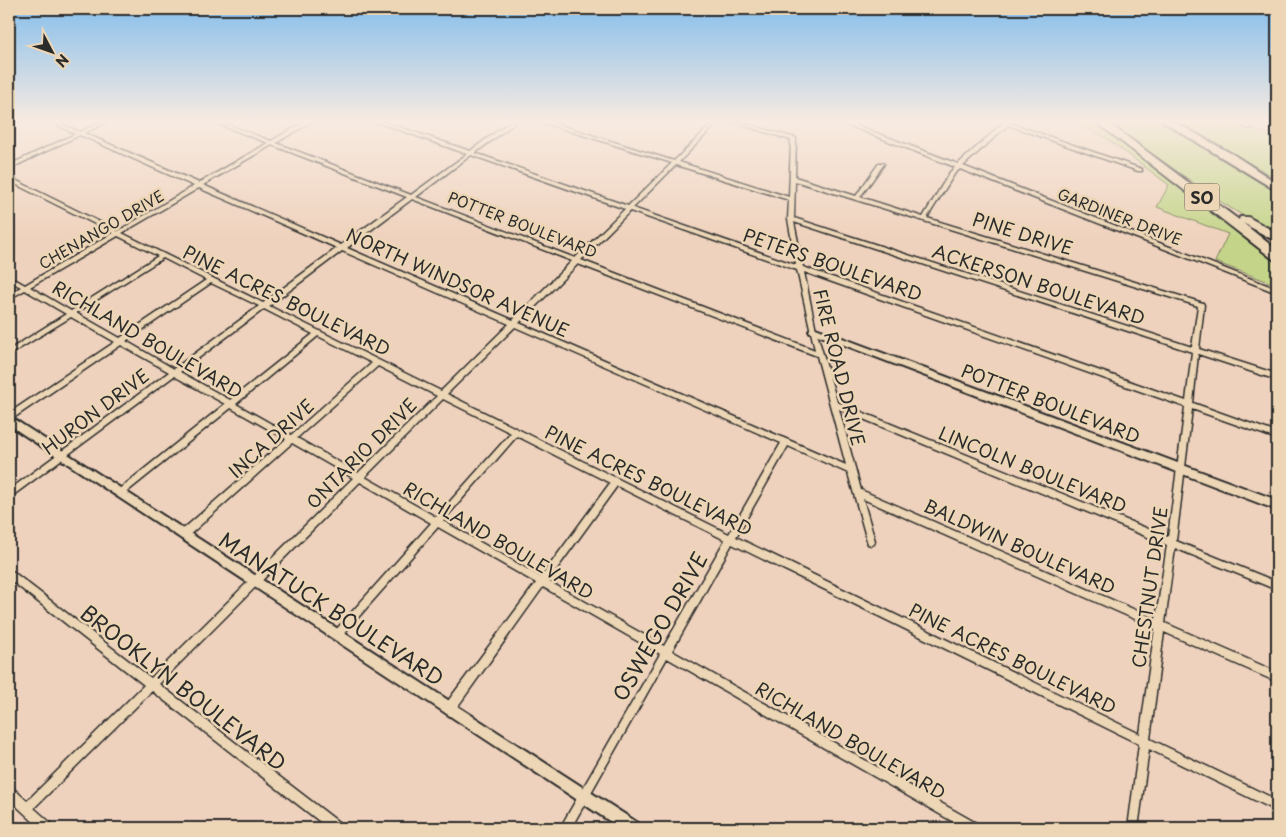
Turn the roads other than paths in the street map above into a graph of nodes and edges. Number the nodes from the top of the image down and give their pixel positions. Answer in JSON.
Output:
{"nodes":[{"id":1,"x":23,"y":160,"type":"edge"},
{"id":2,"x":141,"y":160,"type":"edge"},
{"id":3,"x":241,"y":160,"type":"edge"},
{"id":4,"x":317,"y":160,"type":"edge"},
{"id":5,"x":460,"y":160,"type":"edge"},
{"id":6,"x":491,"y":160,"type":"edge"},
{"id":7,"x":670,"y":160,"type":"edge"},
{"id":8,"x":793,"y":160,"type":"edge"},
{"id":9,"x":943,"y":160,"type":"edge"},
{"id":10,"x":964,"y":160,"type":"edge"},
{"id":11,"x":1113,"y":160,"type":"edge"},
{"id":12,"x":1152,"y":160,"type":"edge"},
{"id":13,"x":1156,"y":160,"type":"edge"},
{"id":14,"x":1234,"y":160,"type":"edge"},
{"id":15,"x":1242,"y":160,"type":"edge"},
{"id":16,"x":676,"y":162,"type":"junction"},
{"id":17,"x":881,"y":164,"type":"dead end"},
{"id":18,"x":958,"y":166,"type":"junction"},
{"id":19,"x":9,"y":167,"type":"edge"},
{"id":20,"x":1140,"y":170,"type":"dead end"},
{"id":21,"x":792,"y":178,"type":"junction"},
{"id":22,"x":9,"y":179,"type":"edge"},
{"id":23,"x":1277,"y":181,"type":"edge"},
{"id":24,"x":199,"y":186,"type":"junction"},
{"id":25,"x":1277,"y":188,"type":"edge"},
{"id":26,"x":410,"y":197,"type":"junction"},
{"id":27,"x":857,"y":198,"type":"junction"},
{"id":28,"x":791,"y":199,"type":"junction"},
{"id":29,"x":630,"y":208,"type":"junction"},
{"id":30,"x":791,"y":219,"type":"junction"},
{"id":31,"x":924,"y":219,"type":"junction"},
{"id":32,"x":117,"y":234,"type":"junction"},
{"id":33,"x":1277,"y":238,"type":"edge"},
{"id":34,"x":341,"y":248,"type":"junction"},
{"id":35,"x":162,"y":256,"type":"junction"},
{"id":36,"x":1277,"y":256,"type":"edge"},
{"id":37,"x":577,"y":261,"type":"junction"},
{"id":38,"x":800,"y":269,"type":"junction"},
{"id":39,"x":9,"y":278,"type":"edge"},
{"id":40,"x":211,"y":280,"type":"junction"},
{"id":41,"x":25,"y":288,"type":"junction"},
{"id":42,"x":1277,"y":291,"type":"edge"},
{"id":43,"x":9,"y":297,"type":"edge"},
{"id":44,"x":262,"y":305,"type":"junction"},
{"id":45,"x":71,"y":314,"type":"junction"},
{"id":46,"x":515,"y":324,"type":"junction"},
{"id":47,"x":813,"y":330,"type":"junction"},
{"id":48,"x":318,"y":333,"type":"junction"},
{"id":49,"x":120,"y":342,"type":"junction"},
{"id":50,"x":1196,"y":350,"type":"junction"},
{"id":51,"x":9,"y":353,"type":"edge"},
{"id":52,"x":820,"y":356,"type":"junction"},
{"id":53,"x":377,"y":363,"type":"junction"},
{"id":54,"x":172,"y":372,"type":"junction"},
{"id":55,"x":1277,"y":377,"type":"edge"},
{"id":56,"x":442,"y":395,"type":"junction"},
{"id":57,"x":230,"y":404,"type":"junction"},
{"id":58,"x":833,"y":404,"type":"junction"},
{"id":59,"x":1190,"y":405,"type":"junction"},
{"id":60,"x":9,"y":416,"type":"edge"},
{"id":61,"x":9,"y":420,"type":"edge"},
{"id":62,"x":516,"y":432,"type":"junction"},
{"id":63,"x":1277,"y":436,"type":"edge"},
{"id":64,"x":292,"y":440,"type":"junction"},
{"id":65,"x":786,"y":442,"type":"junction"},
{"id":66,"x":62,"y":455,"type":"junction"},
{"id":67,"x":1182,"y":469,"type":"junction"},
{"id":68,"x":852,"y":471,"type":"junction"},
{"id":69,"x":358,"y":478,"type":"junction"},
{"id":70,"x":616,"y":481,"type":"junction"},
{"id":71,"x":120,"y":493,"type":"junction"},
{"id":72,"x":859,"y":493,"type":"junction"},
{"id":73,"x":9,"y":494,"type":"edge"},
{"id":74,"x":1277,"y":505,"type":"edge"},
{"id":75,"x":436,"y":523,"type":"junction"},
{"id":76,"x":183,"y":535,"type":"junction"},
{"id":77,"x":731,"y":539,"type":"junction"},
{"id":78,"x":871,"y":541,"type":"dead end"},
{"id":79,"x":1172,"y":543,"type":"junction"},
{"id":80,"x":9,"y":574,"type":"edge"},
{"id":81,"x":254,"y":582,"type":"junction"},
{"id":82,"x":542,"y":582,"type":"junction"},
{"id":83,"x":1277,"y":586,"type":"edge"},
{"id":84,"x":1161,"y":625,"type":"junction"},
{"id":85,"x":337,"y":635,"type":"junction"},
{"id":86,"x":665,"y":653,"type":"junction"},
{"id":87,"x":1277,"y":677,"type":"edge"},
{"id":88,"x":150,"y":685,"type":"junction"},
{"id":89,"x":449,"y":709,"type":"junction"},
{"id":90,"x":1144,"y":740,"type":"junction"},
{"id":91,"x":9,"y":792,"type":"edge"},
{"id":92,"x":584,"y":796,"type":"junction"},
{"id":93,"x":1277,"y":806,"type":"edge"},
{"id":94,"x":27,"y":808,"type":"junction"},
{"id":95,"x":48,"y":828,"type":"edge"},
{"id":96,"x":337,"y":828,"type":"edge"},
{"id":97,"x":565,"y":828,"type":"edge"},
{"id":98,"x":633,"y":828,"type":"edge"},
{"id":99,"x":974,"y":828,"type":"edge"},
{"id":100,"x":1133,"y":828,"type":"edge"}],
"edges":[{"from":1,"to":19,"type":"street"},
{"from":2,"to":24,"type":"street","name":"NORTH WINDSOR AVENUE"},
{"from":3,"to":24,"type":"street","name":"CHENANGO DRIVE"},
{"from":4,"to":26,"type":"street","name":"POTTER BOULEVARD"},
{"from":5,"to":26,"type":"street","name":"HURON DRIVE"},
{"from":6,"to":29,"type":"street","name":"PETERS BOULEVARD"},
{"from":7,"to":16,"type":"street"},
{"from":8,"to":21,"type":"street","name":"FIRE ROAD DRIVE"},
{"from":9,"to":18,"type":"street","name":"GARDINER DRIVE"},
{"from":10,"to":18,"type":"street"},
{"from":11,"to":20,"type":"street"},
{"from":12,"to":36,"type":"highway","number":"SO"},
{"from":13,"to":33,"type":"highway"},
{"from":14,"to":25,"type":"highway"},
{"from":15,"to":23,"type":"highway"},
{"from":16,"to":28,"type":"street"},
{"from":16,"to":29,"type":"street","name":"ONTARIO DRIVE"},
{"from":17,"to":27,"type":"street"},
{"from":18,"to":31,"type":"street"},
{"from":18,"to":42,"type":"street","name":"GARDINER DRIVE"},
{"from":21,"to":27,"type":"street","name":"PINE DRIVE"},
{"from":21,"to":28,"type":"street","name":"FIRE ROAD DRIVE"},
{"from":22,"to":32,"type":"street","name":"PINE ACRES BOULEVARD"},
{"from":24,"to":32,"type":"street","name":"CHENANGO DRIVE"},
{"from":24,"to":34,"type":"street","name":"NORTH WINDSOR AVENUE"},
{"from":26,"to":34,"type":"street","name":"HURON DRIVE"},
{"from":26,"to":37,"type":"street","name":"POTTER BOULEVARD"},
{"from":27,"to":31,"type":"street","name":"PINE DRIVE"},
{"from":28,"to":30,"type":"street","name":"FIRE ROAD DRIVE"},
{"from":29,"to":37,"type":"street","name":"ONTARIO DRIVE"},
{"from":29,"to":38,"type":"street","name":"PETERS BOULEVARD"},
{"from":30,"to":38,"type":"street","name":"FIRE ROAD DRIVE"},
{"from":30,"to":50,"type":"street","name":"ACKERSON BOULEVARD"},
{"from":31,"to":50,"type":"street","name":"PINE DRIVE"},
{"from":32,"to":35,"type":"street","name":"PINE ACRES BOULEVARD"},
{"from":32,"to":41,"type":"street","name":"CHENANGO DRIVE"},
{"from":34,"to":44,"type":"street","name":"HURON DRIVE"},
{"from":34,"to":46,"type":"street","name":"NORTH WINDSOR AVENUE"},
{"from":35,"to":40,"type":"street","name":"PINE ACRES BOULEVARD"},
{"from":35,"to":45,"type":"street"},
{"from":37,"to":46,"type":"street","name":"ONTARIO DRIVE"},
{"from":37,"to":52,"type":"street","name":"POTTER BOULEVARD"},
{"from":38,"to":47,"type":"street","name":"FIRE ROAD DRIVE"},
{"from":38,"to":59,"type":"street","name":"PETERS BOULEVARD"},
{"from":39,"to":41,"type":"street","name":"RICHLAND BOULEVARD"},
{"from":40,"to":44,"type":"street","name":"PINE ACRES BOULEVARD"},
{"from":40,"to":49,"type":"street"},
{"from":41,"to":43,"type":"street","name":"CHENANGO DRIVE"},
{"from":41,"to":45,"type":"street","name":"RICHLAND BOULEVARD"},
{"from":44,"to":48,"type":"street","name":"PINE ACRES BOULEVARD"},
{"from":44,"to":54,"type":"street","name":"HURON DRIVE"},
{"from":45,"to":49,"type":"street","name":"RICHLAND BOULEVARD"},
{"from":45,"to":51,"type":"street"},
{"from":46,"to":56,"type":"street","name":"ONTARIO DRIVE"},
{"from":46,"to":65,"type":"street","name":"NORTH WINDSOR AVENUE"},
{"from":47,"to":52,"type":"street","name":"FIRE ROAD DRIVE"},
{"from":47,"to":67,"type":"street","name":"POTTER BOULEVARD"},
{"from":48,"to":53,"type":"street","name":"PINE ACRES BOULEVARD"},
{"from":48,"to":57,"type":"street"},
{"from":49,"to":54,"type":"street","name":"RICHLAND BOULEVARD"},
{"from":49,"to":60,"type":"street"},
{"from":50,"to":55,"type":"street","name":"ACKERSON BOULEVARD"},
{"from":50,"to":59,"type":"street","name":"CHESTNUT DRIVE"},
{"from":52,"to":58,"type":"street","name":"FIRE ROAD DRIVE"},
{"from":53,"to":56,"type":"street","name":"PINE ACRES BOULEVARD"},
{"from":53,"to":64,"type":"street","name":"INCA DRIVE"},
{"from":54,"to":57,"type":"street","name":"RICHLAND BOULEVARD"},
{"from":54,"to":66,"type":"street","name":"HURON DRIVE"},
{"from":56,"to":62,"type":"street","name":"PINE ACRES BOULEVARD"},
{"from":56,"to":69,"type":"street","name":"ONTARIO DRIVE"},
{"from":57,"to":64,"type":"street","name":"RICHLAND BOULEVARD"},
{"from":57,"to":71,"type":"street"},
{"from":58,"to":68,"type":"street","name":"FIRE ROAD DRIVE"},
{"from":58,"to":79,"type":"street","name":"LINCOLN BOULEVARD"},
{"from":59,"to":63,"type":"street","name":"PETERS BOULEVARD"},
{"from":59,"to":67,"type":"street","name":"CHESTNUT DRIVE"},
{"from":61,"to":66,"type":"street","name":"MANATUCK BOULEVARD"},
{"from":62,"to":70,"type":"street","name":"PINE ACRES BOULEVARD"},
{"from":62,"to":75,"type":"street"},
{"from":64,"to":69,"type":"street","name":"RICHLAND BOULEVARD"},
{"from":64,"to":76,"type":"street","name":"INCA DRIVE"},
{"from":65,"to":68,"type":"street","name":"NORTH WINDSOR AVENUE"},
{"from":65,"to":77,"type":"street","name":"OSWEGO DRIVE"},
{"from":66,"to":71,"type":"street","name":"MANATUCK BOULEVARD"},
{"from":66,"to":73,"type":"street","name":"HURON DRIVE"},
{"from":67,"to":74,"type":"street","name":"POTTER BOULEVARD"},
{"from":67,"to":79,"type":"street","name":"CHESTNUT DRIVE"},
{"from":68,"to":72,"type":"street","name":"FIRE ROAD DRIVE"},
{"from":69,"to":75,"type":"street","name":"RICHLAND BOULEVARD"},
{"from":69,"to":81,"type":"street","name":"ONTARIO DRIVE"},
{"from":70,"to":77,"type":"street","name":"PINE ACRES BOULEVARD"},
{"from":70,"to":82,"type":"street"},
{"from":71,"to":76,"type":"street","name":"MANATUCK BOULEVARD"},
{"from":72,"to":78,"type":"street","name":"FIRE ROAD DRIVE"},
{"from":72,"to":84,"type":"street","name":"BALDWIN BOULEVARD"},
{"from":75,"to":82,"type":"street","name":"RICHLAND BOULEVARD"},
{"from":75,"to":85,"type":"street"},
{"from":76,"to":81,"type":"street","name":"MANATUCK BOULEVARD"},
{"from":77,"to":86,"type":"street","name":"OSWEGO DRIVE"},
{"from":77,"to":90,"type":"street","name":"PINE ACRES BOULEVARD"},
{"from":79,"to":83,"type":"street","name":"LINCOLN BOULEVARD"},
{"from":79,"to":84,"type":"street","name":"CHESTNUT DRIVE"},
{"from":80,"to":88,"type":"street","name":"BROOKLYN BOULEVARD"},
{"from":81,"to":85,"type":"street","name":"MANATUCK BOULEVARD"},
{"from":81,"to":88,"type":"street","name":"ONTARIO DRIVE"},
{"from":82,"to":86,"type":"street","name":"RICHLAND BOULEVARD"},
{"from":82,"to":89,"type":"street"},
{"from":84,"to":87,"type":"street","name":"BALDWIN BOULEVARD"},
{"from":84,"to":90,"type":"street","name":"CHESTNUT DRIVE"},
{"from":85,"to":89,"type":"street","name":"MANATUCK BOULEVARD"},
{"from":86,"to":92,"type":"street","name":"OSWEGO DRIVE"},
{"from":86,"to":99,"type":"street","name":"RICHLAND BOULEVARD"},
{"from":88,"to":94,"type":"street","name":"ONTARIO DRIVE"},
{"from":88,"to":96,"type":"street","name":"BROOKLYN BOULEVARD"},
{"from":89,"to":92,"type":"street","name":"MANATUCK BOULEVARD"},
{"from":90,"to":93,"type":"street","name":"PINE ACRES BOULEVARD"},
{"from":90,"to":100,"type":"street","name":"CHESTNUT DRIVE"},
{"from":91,"to":94,"type":"street"},
{"from":92,"to":97,"type":"street","name":"OSWEGO DRIVE"},
{"from":92,"to":98,"type":"street","name":"MANATUCK BOULEVARD"},
{"from":94,"to":95,"type":"street"}]}
